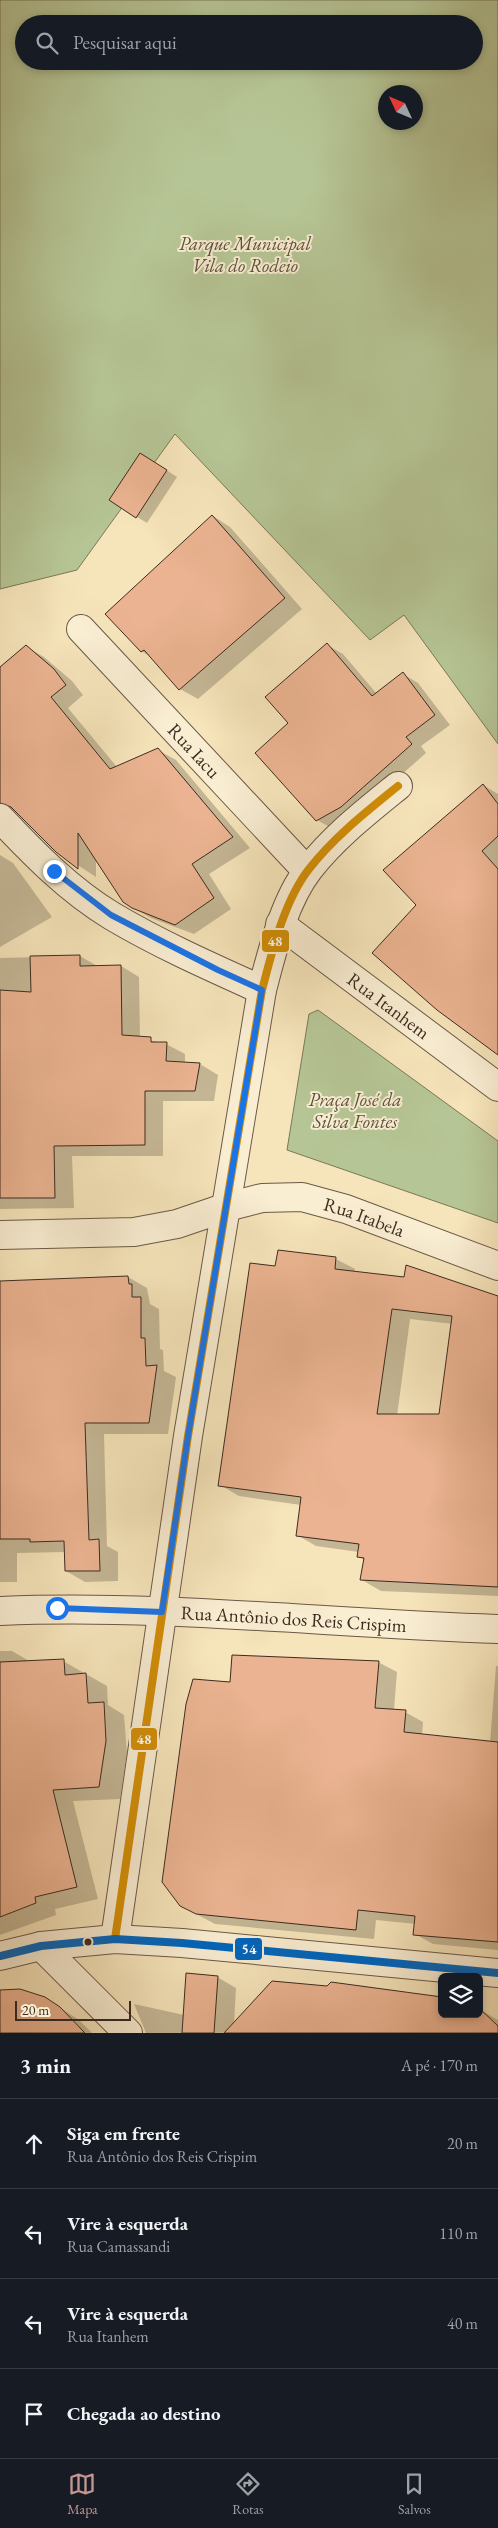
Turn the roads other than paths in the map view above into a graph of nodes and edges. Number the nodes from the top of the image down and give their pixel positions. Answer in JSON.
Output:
{"nodes":[{"id":1,"x":81,"y":629,"type":"dead end"},
{"id":2,"x":398,"y":786,"type":"dead end"},
{"id":3,"x":0,"y":818,"type":"edge"},
{"id":4,"x":307,"y":871,"type":"junction"},
{"id":5,"x":280,"y":924,"type":"junction"},
{"id":6,"x":262,"y":990,"type":"junction"},
{"id":7,"x":498,"y":1086,"type":"edge"},
{"id":8,"x":227,"y":1207,"type":"junction"},
{"id":9,"x":0,"y":1235,"type":"edge"},
{"id":10,"x":498,"y":1266,"type":"edge"},
{"id":11,"x":0,"y":1610,"type":"edge"},
{"id":12,"x":162,"y":1612,"type":"junction"},
{"id":13,"x":498,"y":1629,"type":"edge"},
{"id":14,"x":115,"y":1939,"type":"junction"},
{"id":15,"x":41,"y":1946,"type":"junction"},
{"id":16,"x":0,"y":1956,"type":"edge"},
{"id":17,"x":488,"y":1973,"type":"edge"},
{"id":18,"x":498,"y":1994,"type":"edge"},
{"id":19,"x":128,"y":2033,"type":"edge"}],
"edges":[{"from":1,"to":4,"type":"street","name":"Rua Iacu"},
{"from":2,"to":4,"type":"street"},
{"from":3,"to":6,"type":"street"},
{"from":4,"to":5,"type":"street"},
{"from":5,"to":6,"type":"street"},
{"from":5,"to":7,"type":"street","name":"Rua Itanhem"},
{"from":6,"to":8,"type":"street"},
{"from":8,"to":9,"type":"street","name":"Rua Itabela"},
{"from":8,"to":10,"type":"street","name":"Rua Itabela"},
{"from":8,"to":12,"type":"street"},
{"from":11,"to":12,"type":"street","name":"Rua Antônio dos Reis Crispim"},
{"from":12,"to":13,"type":"street","name":"Rua Antônio dos Reis Crispim"},
{"from":12,"to":14,"type":"street"},
{"from":14,"to":15,"type":"street"},
{"from":14,"to":17,"type":"street"},
{"from":15,"to":16,"type":"street"},
{"from":15,"to":19,"type":"street"},
{"from":17,"to":18,"type":"street"}]}
